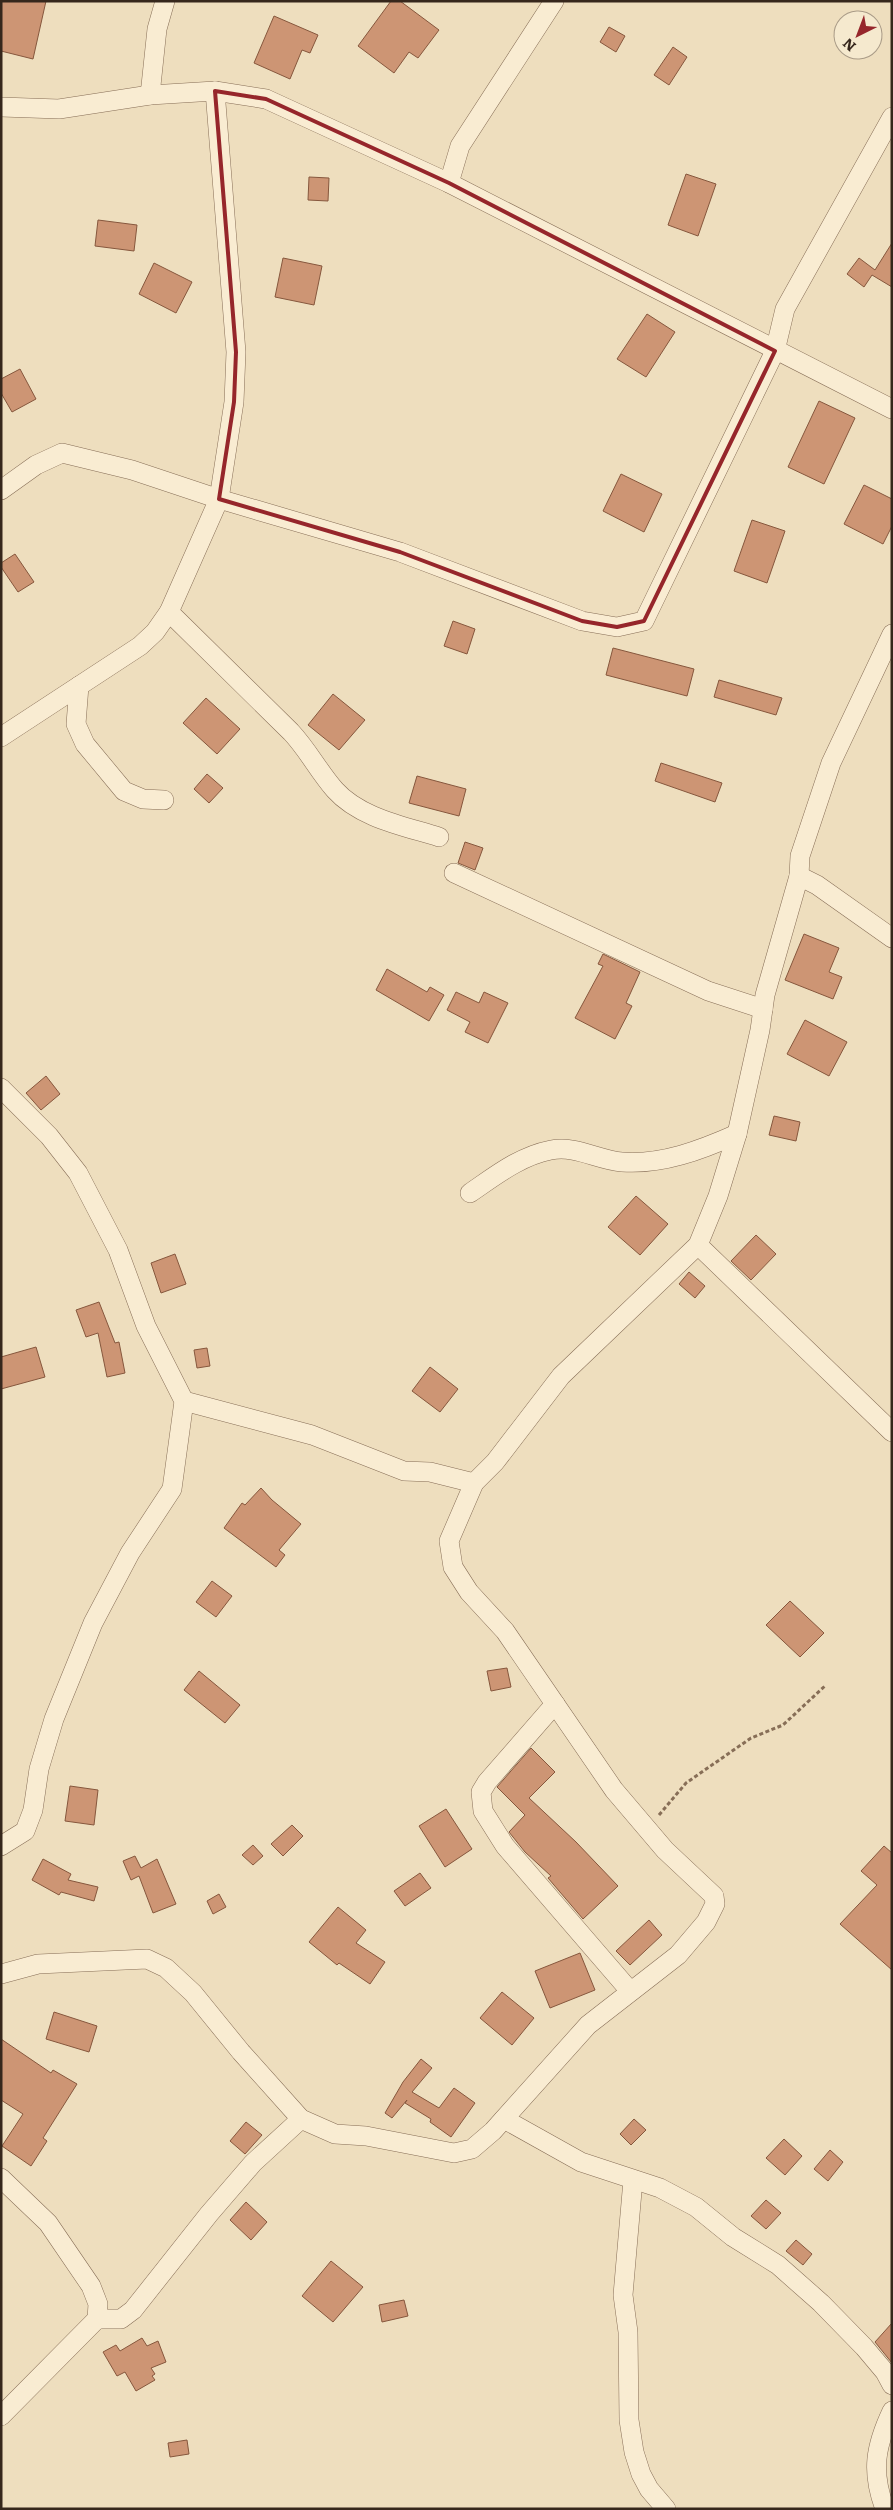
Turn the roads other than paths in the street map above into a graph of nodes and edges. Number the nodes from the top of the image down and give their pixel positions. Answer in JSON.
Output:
{"nodes":[{"id":1,"x":166,"y":1,"type":"edge"},
{"id":2,"x":554,"y":1,"type":"edge"},
{"id":3,"x":215,"y":92,"type":"junction"},
{"id":4,"x":150,"y":95,"type":"junction"},
{"id":5,"x":1,"y":107,"type":"edge"},
{"id":6,"x":892,"y":117,"type":"edge"},
{"id":7,"x":449,"y":183,"type":"junction"},
{"id":8,"x":775,"y":351,"type":"junction"},
{"id":9,"x":892,"y":409,"type":"edge"},
{"id":10,"x":1,"y":490,"type":"edge"},
{"id":11,"x":219,"y":499,"type":"junction"},
{"id":12,"x":169,"y":612,"type":"junction"},
{"id":13,"x":892,"y":634,"type":"edge"},
{"id":14,"x":78,"y":686,"type":"junction"},
{"id":15,"x":1,"y":737,"type":"edge"},
{"id":16,"x":164,"y":800,"type":"dead end"},
{"id":17,"x":439,"y":837,"type":"dead end"},
{"id":18,"x":454,"y":874,"type":"dead end"},
{"id":19,"x":798,"y":876,"type":"junction"},
{"id":20,"x":892,"y":938,"type":"edge"},
{"id":21,"x":763,"y":1009,"type":"junction"},
{"id":22,"x":1,"y":1088,"type":"edge"},
{"id":23,"x":737,"y":1134,"type":"junction"},
{"id":24,"x":470,"y":1193,"type":"dead end"},
{"id":25,"x":698,"y":1245,"type":"junction"},
{"id":26,"x":184,"y":1401,"type":"junction"},
{"id":27,"x":892,"y":1432,"type":"edge"},
{"id":28,"x":474,"y":1483,"type":"junction"},
{"id":29,"x":555,"y":1704,"type":"junction"},
{"id":30,"x":1,"y":1846,"type":"edge"},
{"id":31,"x":1,"y":1974,"type":"edge"},
{"id":32,"x":630,"y":1991,"type":"junction"},
{"id":33,"x":301,"y":2119,"type":"junction"},
{"id":34,"x":504,"y":2119,"type":"junction"},
{"id":35,"x":1,"y":2178,"type":"edge"},
{"id":36,"x":632,"y":2180,"type":"junction"},
{"id":37,"x":97,"y":2319,"type":"junction"},
{"id":38,"x":892,"y":2385,"type":"edge"},
{"id":39,"x":892,"y":2412,"type":"edge"},
{"id":40,"x":1,"y":2416,"type":"edge"},
{"id":41,"x":666,"y":2509,"type":"edge"},
{"id":42,"x":885,"y":2509,"type":"edge"}],
"edges":[{"from":1,"to":4,"type":"street"},
{"from":2,"to":7,"type":"street"},
{"from":3,"to":4,"type":"street"},
{"from":3,"to":7,"type":"street"},
{"from":3,"to":11,"type":"street"},
{"from":4,"to":5,"type":"street"},
{"from":6,"to":8,"type":"street"},
{"from":7,"to":8,"type":"street"},
{"from":8,"to":9,"type":"street"},
{"from":8,"to":11,"type":"street"},
{"from":10,"to":11,"type":"street"},
{"from":11,"to":12,"type":"street"},
{"from":12,"to":14,"type":"street"},
{"from":12,"to":17,"type":"street"},
{"from":13,"to":19,"type":"street"},
{"from":14,"to":15,"type":"street"},
{"from":14,"to":16,"type":"street"},
{"from":18,"to":21,"type":"street"},
{"from":19,"to":20,"type":"street"},
{"from":19,"to":21,"type":"street"},
{"from":21,"to":23,"type":"street"},
{"from":22,"to":26,"type":"street"},
{"from":23,"to":24,"type":"street"},
{"from":23,"to":25,"type":"street"},
{"from":25,"to":27,"type":"street"},
{"from":25,"to":28,"type":"street"},
{"from":26,"to":28,"type":"street"},
{"from":26,"to":30,"type":"street"},
{"from":28,"to":29,"type":"street"},
{"from":29,"to":32,"type":"street"},
{"from":29,"to":32,"type":"street"},
{"from":31,"to":33,"type":"street"},
{"from":32,"to":34,"type":"street"},
{"from":33,"to":34,"type":"street"},
{"from":33,"to":37,"type":"street"},
{"from":34,"to":36,"type":"street"},
{"from":35,"to":37,"type":"street"},
{"from":36,"to":38,"type":"street"},
{"from":36,"to":41,"type":"street"},
{"from":37,"to":40,"type":"street"},
{"from":39,"to":42,"type":"street"}]}
